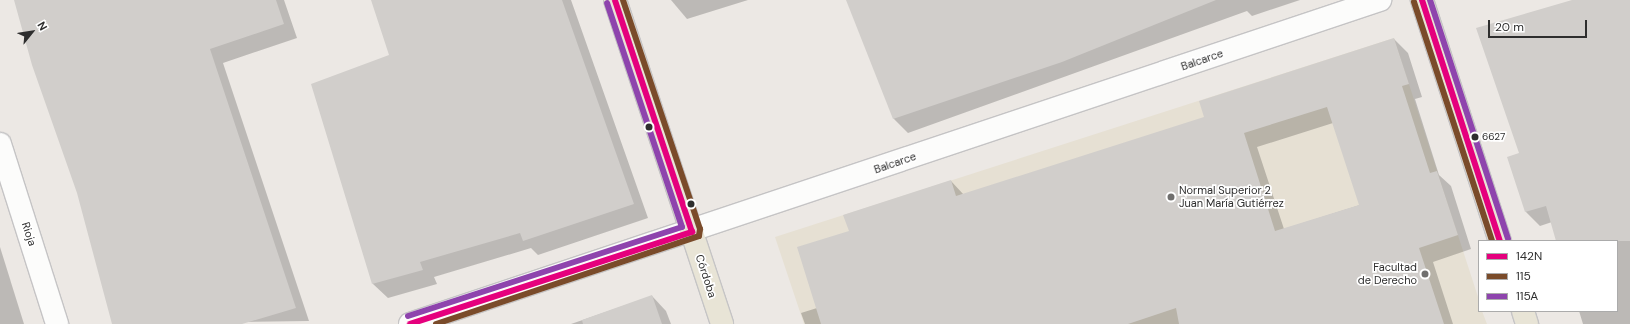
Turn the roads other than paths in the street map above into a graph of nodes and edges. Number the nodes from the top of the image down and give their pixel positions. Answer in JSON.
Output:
{"nodes":[{"id":1,"x":615,"y":0,"type":"edge"},
{"id":2,"x":1380,"y":0,"type":"edge"},
{"id":3,"x":1422,"y":0,"type":"edge"},
{"id":4,"x":0,"y":144,"type":"edge"},
{"id":5,"x":692,"y":232,"type":"junction"},
{"id":6,"x":1500,"y":240,"type":"edge"},
{"id":7,"x":1523,"y":312,"type":"edge"},
{"id":8,"x":57,"y":324,"type":"edge"},
{"id":9,"x":410,"y":324,"type":"edge"},
{"id":10,"x":722,"y":324,"type":"edge"},
{"id":11,"x":1527,"y":324,"type":"edge"}],
"edges":[{"from":1,"to":5,"type":"main road","name":"Córdoba"},
{"from":2,"to":5,"type":"street","name":"Balcarce"},
{"from":3,"to":6,"type":"main road"},
{"from":4,"to":8,"type":"street","name":"Rioja"},
{"from":5,"to":9,"type":"street","name":"Balcarce"},
{"from":5,"to":10,"type":"main road","name":"Córdoba"},
{"from":7,"to":11,"type":"main road"}]}
